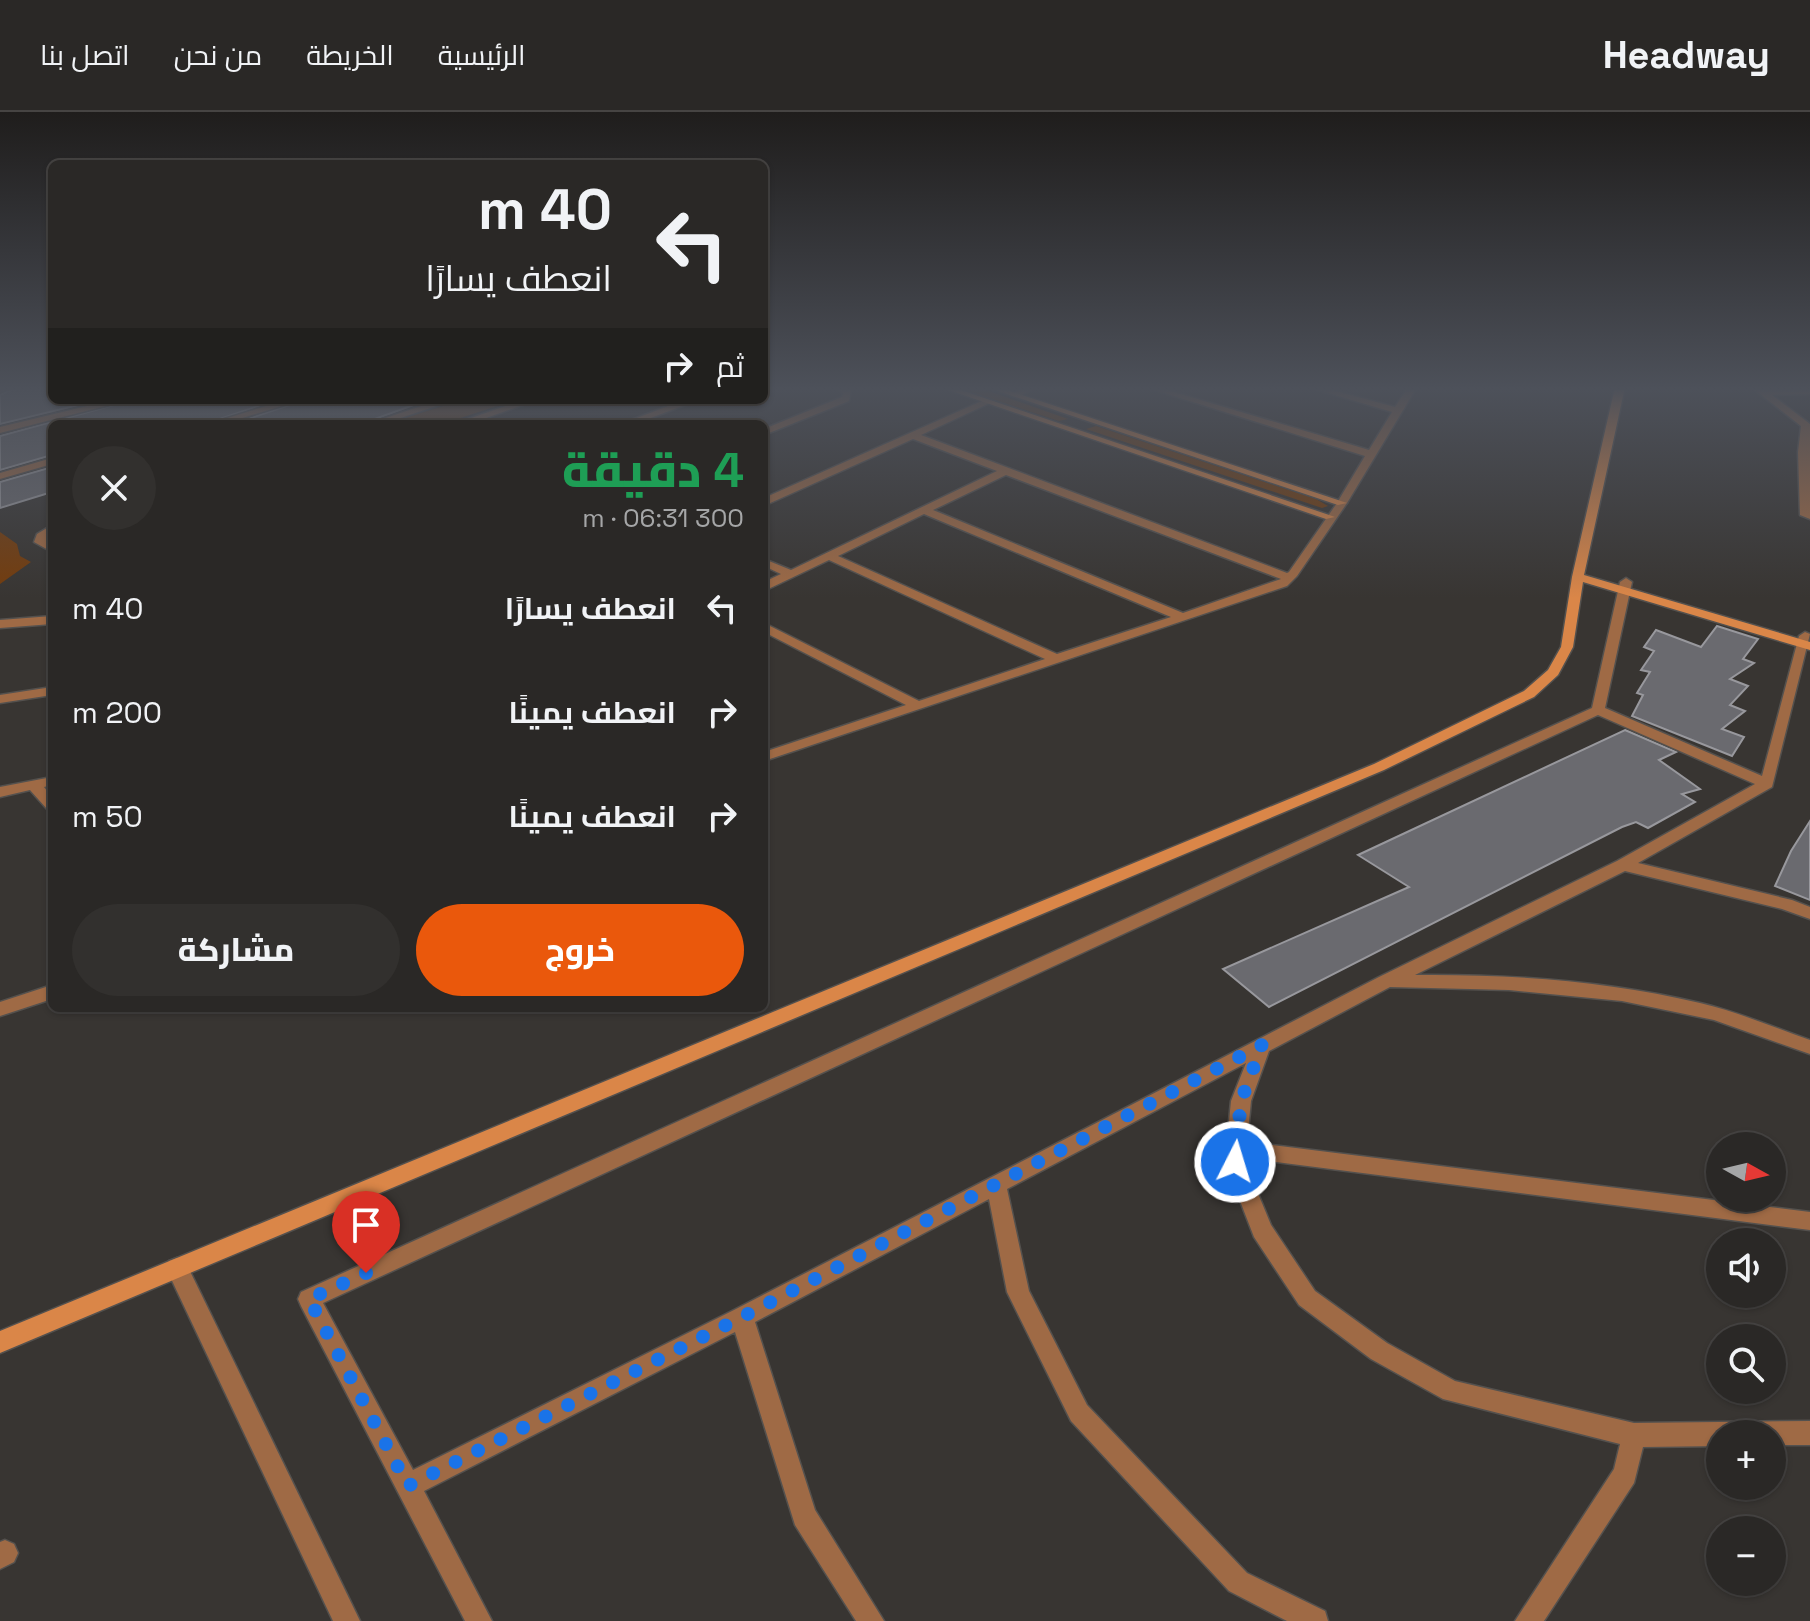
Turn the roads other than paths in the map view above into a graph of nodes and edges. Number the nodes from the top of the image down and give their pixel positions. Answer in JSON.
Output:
{"nodes":[{"id":1,"x":868,"y":457,"type":"edge"},
{"id":2,"x":969,"y":457,"type":"edge"},
{"id":3,"x":1153,"y":457,"type":"edge"},
{"id":4,"x":1203,"y":457,"type":"edge"},
{"id":5,"x":1368,"y":457,"type":"edge"},
{"id":6,"x":1605,"y":457,"type":"edge"},
{"id":7,"x":1803,"y":457,"type":"edge"},
{"id":8,"x":48,"y":462,"type":"edge"},
{"id":9,"x":1005,"y":471,"type":"junction"},
{"id":10,"x":0,"y":476,"type":"edge"},
{"id":11,"x":768,"y":500,"type":"edge"},
{"id":12,"x":1342,"y":503,"type":"junction"},
{"id":13,"x":923,"y":510,"type":"junction"},
{"id":14,"x":1810,"y":516,"type":"edge"},
{"id":15,"x":1330,"y":517,"type":"junction"},
{"id":16,"x":48,"y":531,"type":"edge"},
{"id":17,"x":48,"y":547,"type":"edge"},
{"id":18,"x":829,"y":556,"type":"junction"},
{"id":19,"x":768,"y":564,"type":"edge"},
{"id":20,"x":1580,"y":573,"type":"junction"},
{"id":21,"x":791,"y":574,"type":"junction"},
{"id":22,"x":1289,"y":578,"type":"junction"},
{"id":23,"x":768,"y":585,"type":"edge"},
{"id":24,"x":1624,"y":586,"type":"junction"},
{"id":25,"x":1180,"y":616,"type":"junction"},
{"id":26,"x":48,"y":620,"type":"edge"},
{"id":27,"x":0,"y":624,"type":"edge"},
{"id":28,"x":768,"y":629,"type":"edge"},
{"id":29,"x":1807,"y":641,"type":"edge"},
{"id":30,"x":1054,"y":658,"type":"junction"},
{"id":31,"x":48,"y":692,"type":"edge"},
{"id":32,"x":0,"y":699,"type":"edge"},
{"id":33,"x":917,"y":705,"type":"junction"},
{"id":34,"x":1598,"y":710,"type":"junction"},
{"id":35,"x":768,"y":756,"type":"edge"},
{"id":36,"x":48,"y":782,"type":"edge"},
{"id":37,"x":1767,"y":784,"type":"junction"},
{"id":38,"x":34,"y":785,"type":"junction"},
{"id":39,"x":0,"y":792,"type":"edge"},
{"id":40,"x":48,"y":801,"type":"edge"},
{"id":41,"x":1623,"y":865,"type":"junction"},
{"id":42,"x":1810,"y":913,"type":"edge"},
{"id":43,"x":1385,"y":982,"type":"junction"},
{"id":44,"x":48,"y":993,"type":"edge"},
{"id":45,"x":0,"y":1009,"type":"edge"},
{"id":46,"x":1262,"y":1045,"type":"junction"},
{"id":47,"x":1810,"y":1047,"type":"edge"},
{"id":48,"x":1237,"y":1149,"type":"junction"},
{"id":49,"x":996,"y":1184,"type":"junction"},
{"id":50,"x":1810,"y":1221,"type":"edge"},
{"id":51,"x":177,"y":1268,"type":"junction"},
{"id":52,"x":742,"y":1317,"type":"junction"},
{"id":53,"x":0,"y":1342,"type":"edge"},
{"id":54,"x":1810,"y":1433,"type":"edge"},
{"id":55,"x":1634,"y":1435,"type":"junction"},
{"id":56,"x":408,"y":1486,"type":"junction"},
{"id":57,"x":347,"y":1621,"type":"edge"},
{"id":58,"x":479,"y":1621,"type":"edge"},
{"id":59,"x":871,"y":1621,"type":"edge"},
{"id":60,"x":1315,"y":1621,"type":"edge"},
{"id":61,"x":1528,"y":1621,"type":"edge"}],
"edges":[{"from":1,"to":11,"type":"street"},
{"from":2,"to":9,"type":"street"},
{"from":3,"to":15,"type":"street"},
{"from":4,"to":12,"type":"street"},
{"from":5,"to":12,"type":"street"},
{"from":6,"to":20,"type":"street"},
{"from":7,"to":14,"type":"street"},
{"from":8,"to":10,"type":"street"},
{"from":9,"to":13,"type":"street"},
{"from":9,"to":22,"type":"street"},
{"from":12,"to":15,"type":"street"},
{"from":13,"to":18,"type":"street"},
{"from":13,"to":25,"type":"street"},
{"from":15,"to":22,"type":"street"},
{"from":16,"to":17,"type":"street"},
{"from":18,"to":21,"type":"street"},
{"from":18,"to":30,"type":"street"},
{"from":19,"to":21,"type":"street"},
{"from":20,"to":24,"type":"street"},
{"from":20,"to":51,"type":"street"},
{"from":21,"to":23,"type":"street"},
{"from":22,"to":25,"type":"street"},
{"from":24,"to":29,"type":"street"},
{"from":24,"to":34,"type":"street"},
{"from":25,"to":30,"type":"street"},
{"from":26,"to":27,"type":"street"},
{"from":28,"to":33,"type":"street"},
{"from":29,"to":37,"type":"street"},
{"from":30,"to":33,"type":"street"},
{"from":31,"to":32,"type":"street"},
{"from":33,"to":35,"type":"street"},
{"from":34,"to":37,"type":"street"},
{"from":34,"to":56,"type":"street"},
{"from":36,"to":38,"type":"street"},
{"from":37,"to":41,"type":"street"},
{"from":38,"to":39,"type":"street"},
{"from":38,"to":40,"type":"street"},
{"from":41,"to":42,"type":"street"},
{"from":41,"to":43,"type":"street"},
{"from":43,"to":46,"type":"street"},
{"from":43,"to":47,"type":"street"},
{"from":44,"to":45,"type":"street"},
{"from":46,"to":48,"type":"street"},
{"from":46,"to":49,"type":"street"},
{"from":48,"to":50,"type":"street"},
{"from":48,"to":55,"type":"street"},
{"from":49,"to":52,"type":"street"},
{"from":49,"to":60,"type":"street"},
{"from":51,"to":53,"type":"street"},
{"from":51,"to":57,"type":"street"},
{"from":52,"to":56,"type":"street"},
{"from":52,"to":59,"type":"street"},
{"from":54,"to":55,"type":"street"},
{"from":55,"to":61,"type":"street"},
{"from":56,"to":58,"type":"street"}]}
